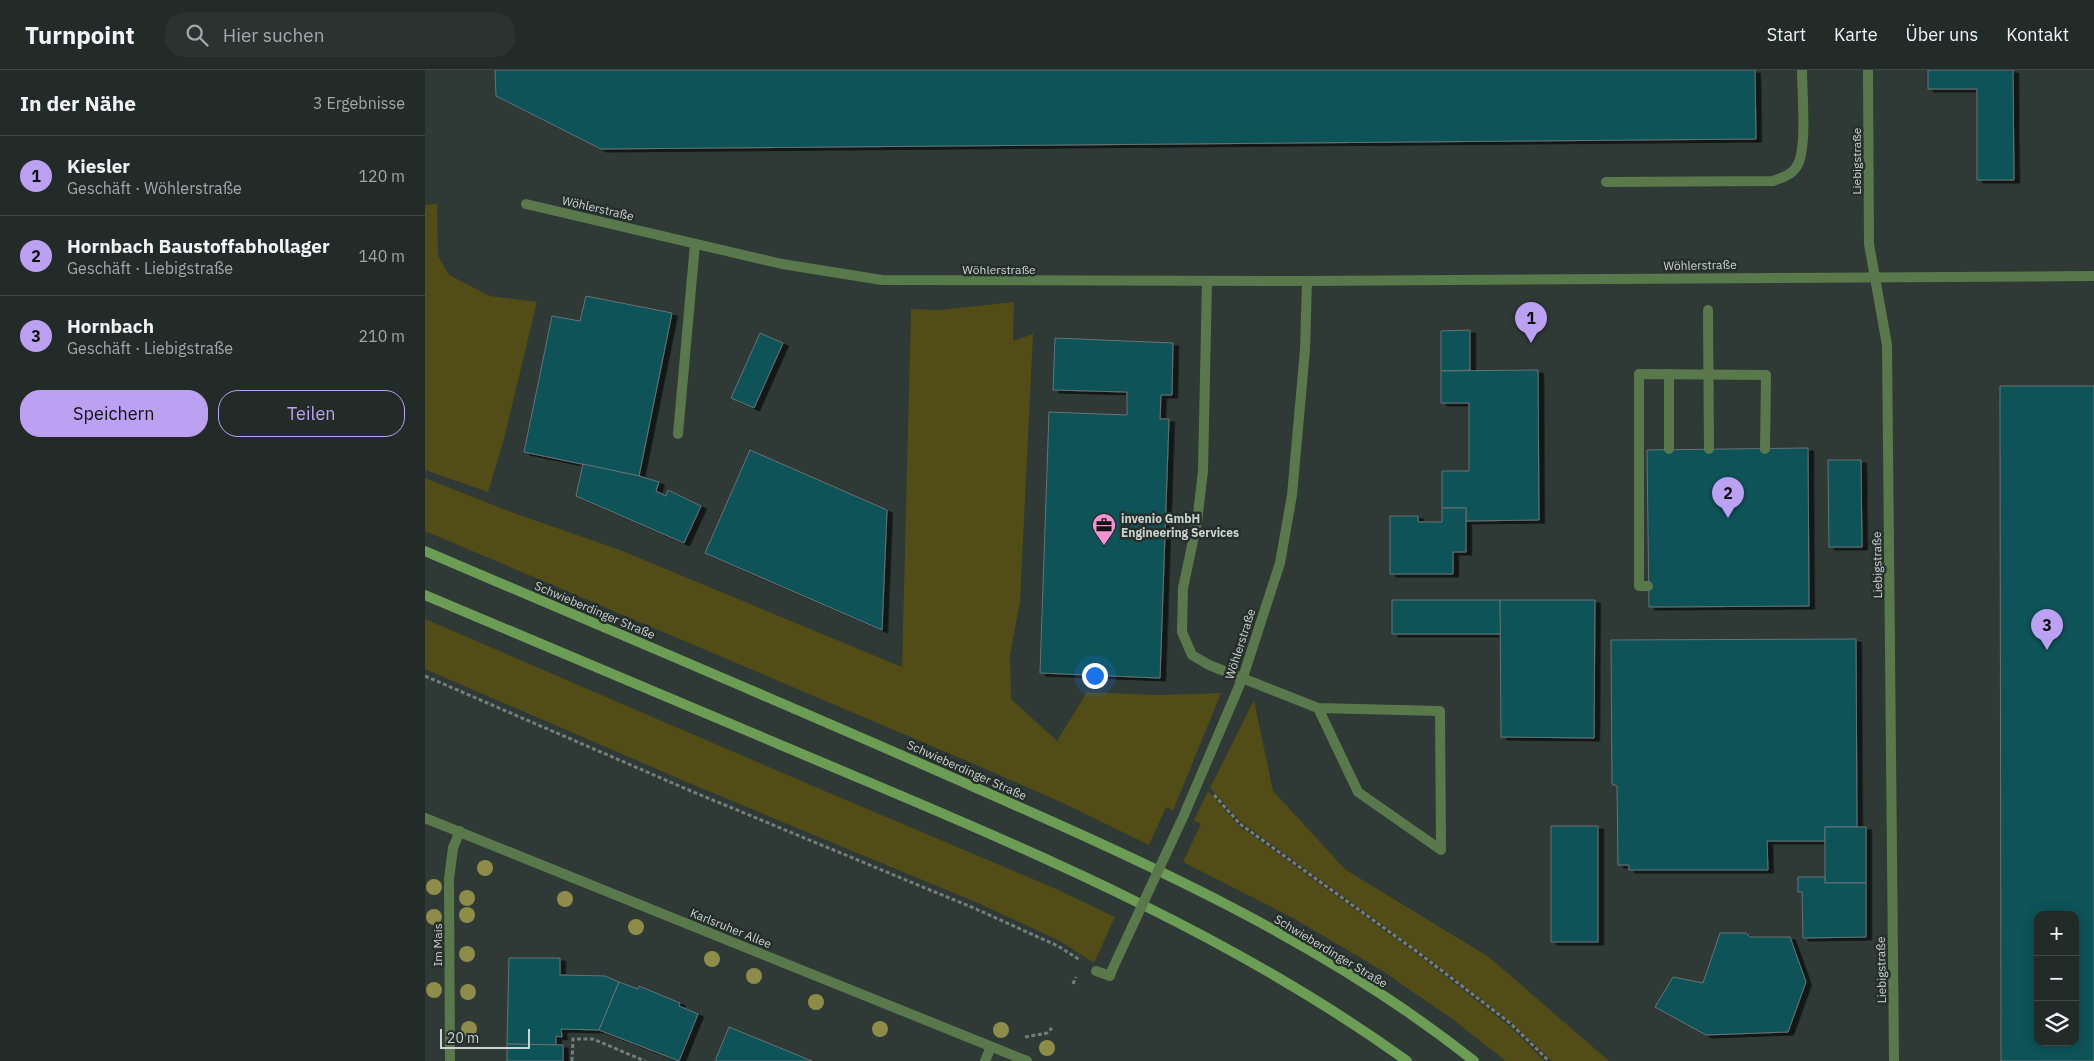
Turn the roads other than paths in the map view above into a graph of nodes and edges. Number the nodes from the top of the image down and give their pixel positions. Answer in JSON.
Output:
{"nodes":[{"id":1,"x":1802,"y":70,"type":"edge"},
{"id":2,"x":1868,"y":70,"type":"edge"},
{"id":3,"x":1606,"y":182,"type":"dead end"},
{"id":4,"x":526,"y":204,"type":"dead end"},
{"id":5,"x":695,"y":244,"type":"junction"},
{"id":6,"x":1875,"y":276,"type":"junction"},
{"id":7,"x":2094,"y":276,"type":"edge"},
{"id":8,"x":1207,"y":281,"type":"junction"},
{"id":9,"x":1307,"y":281,"type":"junction"},
{"id":10,"x":1709,"y":310,"type":"dead end"},
{"id":11,"x":1669,"y":374,"type":"junction"},
{"id":12,"x":1709,"y":374,"type":"junction"},
{"id":13,"x":678,"y":434,"type":"dead end"},
{"id":14,"x":1669,"y":449,"type":"dead end"},
{"id":15,"x":1709,"y":449,"type":"dead end"},
{"id":16,"x":1765,"y":449,"type":"dead end"},
{"id":17,"x":425,"y":551,"type":"edge"},
{"id":18,"x":1649,"y":586,"type":"dead end"},
{"id":19,"x":425,"y":595,"type":"edge"},
{"id":20,"x":1243,"y":678,"type":"junction"},
{"id":21,"x":1318,"y":708,"type":"junction"},
{"id":22,"x":425,"y":818,"type":"edge"},
{"id":23,"x":460,"y":831,"type":"junction"},
{"id":24,"x":1096,"y":971,"type":"road end"},
{"id":25,"x":991,"y":1047,"type":"junction"},
{"id":26,"x":451,"y":1061,"type":"edge"},
{"id":27,"x":985,"y":1061,"type":"edge"},
{"id":28,"x":1027,"y":1061,"type":"edge"},
{"id":29,"x":1407,"y":1061,"type":"edge"},
{"id":30,"x":1474,"y":1061,"type":"edge"},
{"id":31,"x":1894,"y":1061,"type":"edge"}],
"edges":[{"from":1,"to":3,"type":"street"},
{"from":2,"to":6,"type":"street","name":"Liebigstraße"},
{"from":4,"to":5,"type":"street","name":"Wöhlerstraße"},
{"from":5,"to":8,"type":"street","name":"Wöhlerstraße"},
{"from":5,"to":13,"type":"street"},
{"from":6,"to":7,"type":"street","name":"Wöhlerstraße"},
{"from":6,"to":9,"type":"street","name":"Wöhlerstraße"},
{"from":6,"to":31,"type":"street","name":"Liebigstraße"},
{"from":8,"to":9,"type":"street","name":"Wöhlerstraße"},
{"from":8,"to":20,"type":"street"},
{"from":9,"to":20,"type":"street","name":"Wöhlerstraße"},
{"from":10,"to":12,"type":"street"},
{"from":11,"to":12,"type":"street"},
{"from":11,"to":14,"type":"street"},
{"from":11,"to":18,"type":"street"},
{"from":12,"to":15,"type":"street"},
{"from":12,"to":16,"type":"street"},
{"from":17,"to":30,"type":"main road","name":"Schwieberdinger Straße"},
{"from":19,"to":29,"type":"main road"},
{"from":20,"to":21,"type":"street"},
{"from":20,"to":24,"type":"street","name":"Wöhlerstraße","bridge":true},
{"from":21,"to":21,"type":"street"},
{"from":22,"to":23,"type":"street","name":"Karlsruher Allee"},
{"from":23,"to":25,"type":"street","name":"Karlsruher Allee"},
{"from":23,"to":26,"type":"street","name":"Im Mais"},
{"from":25,"to":27,"type":"street"},
{"from":25,"to":28,"type":"street","name":"Karlsruher Allee"}]}
